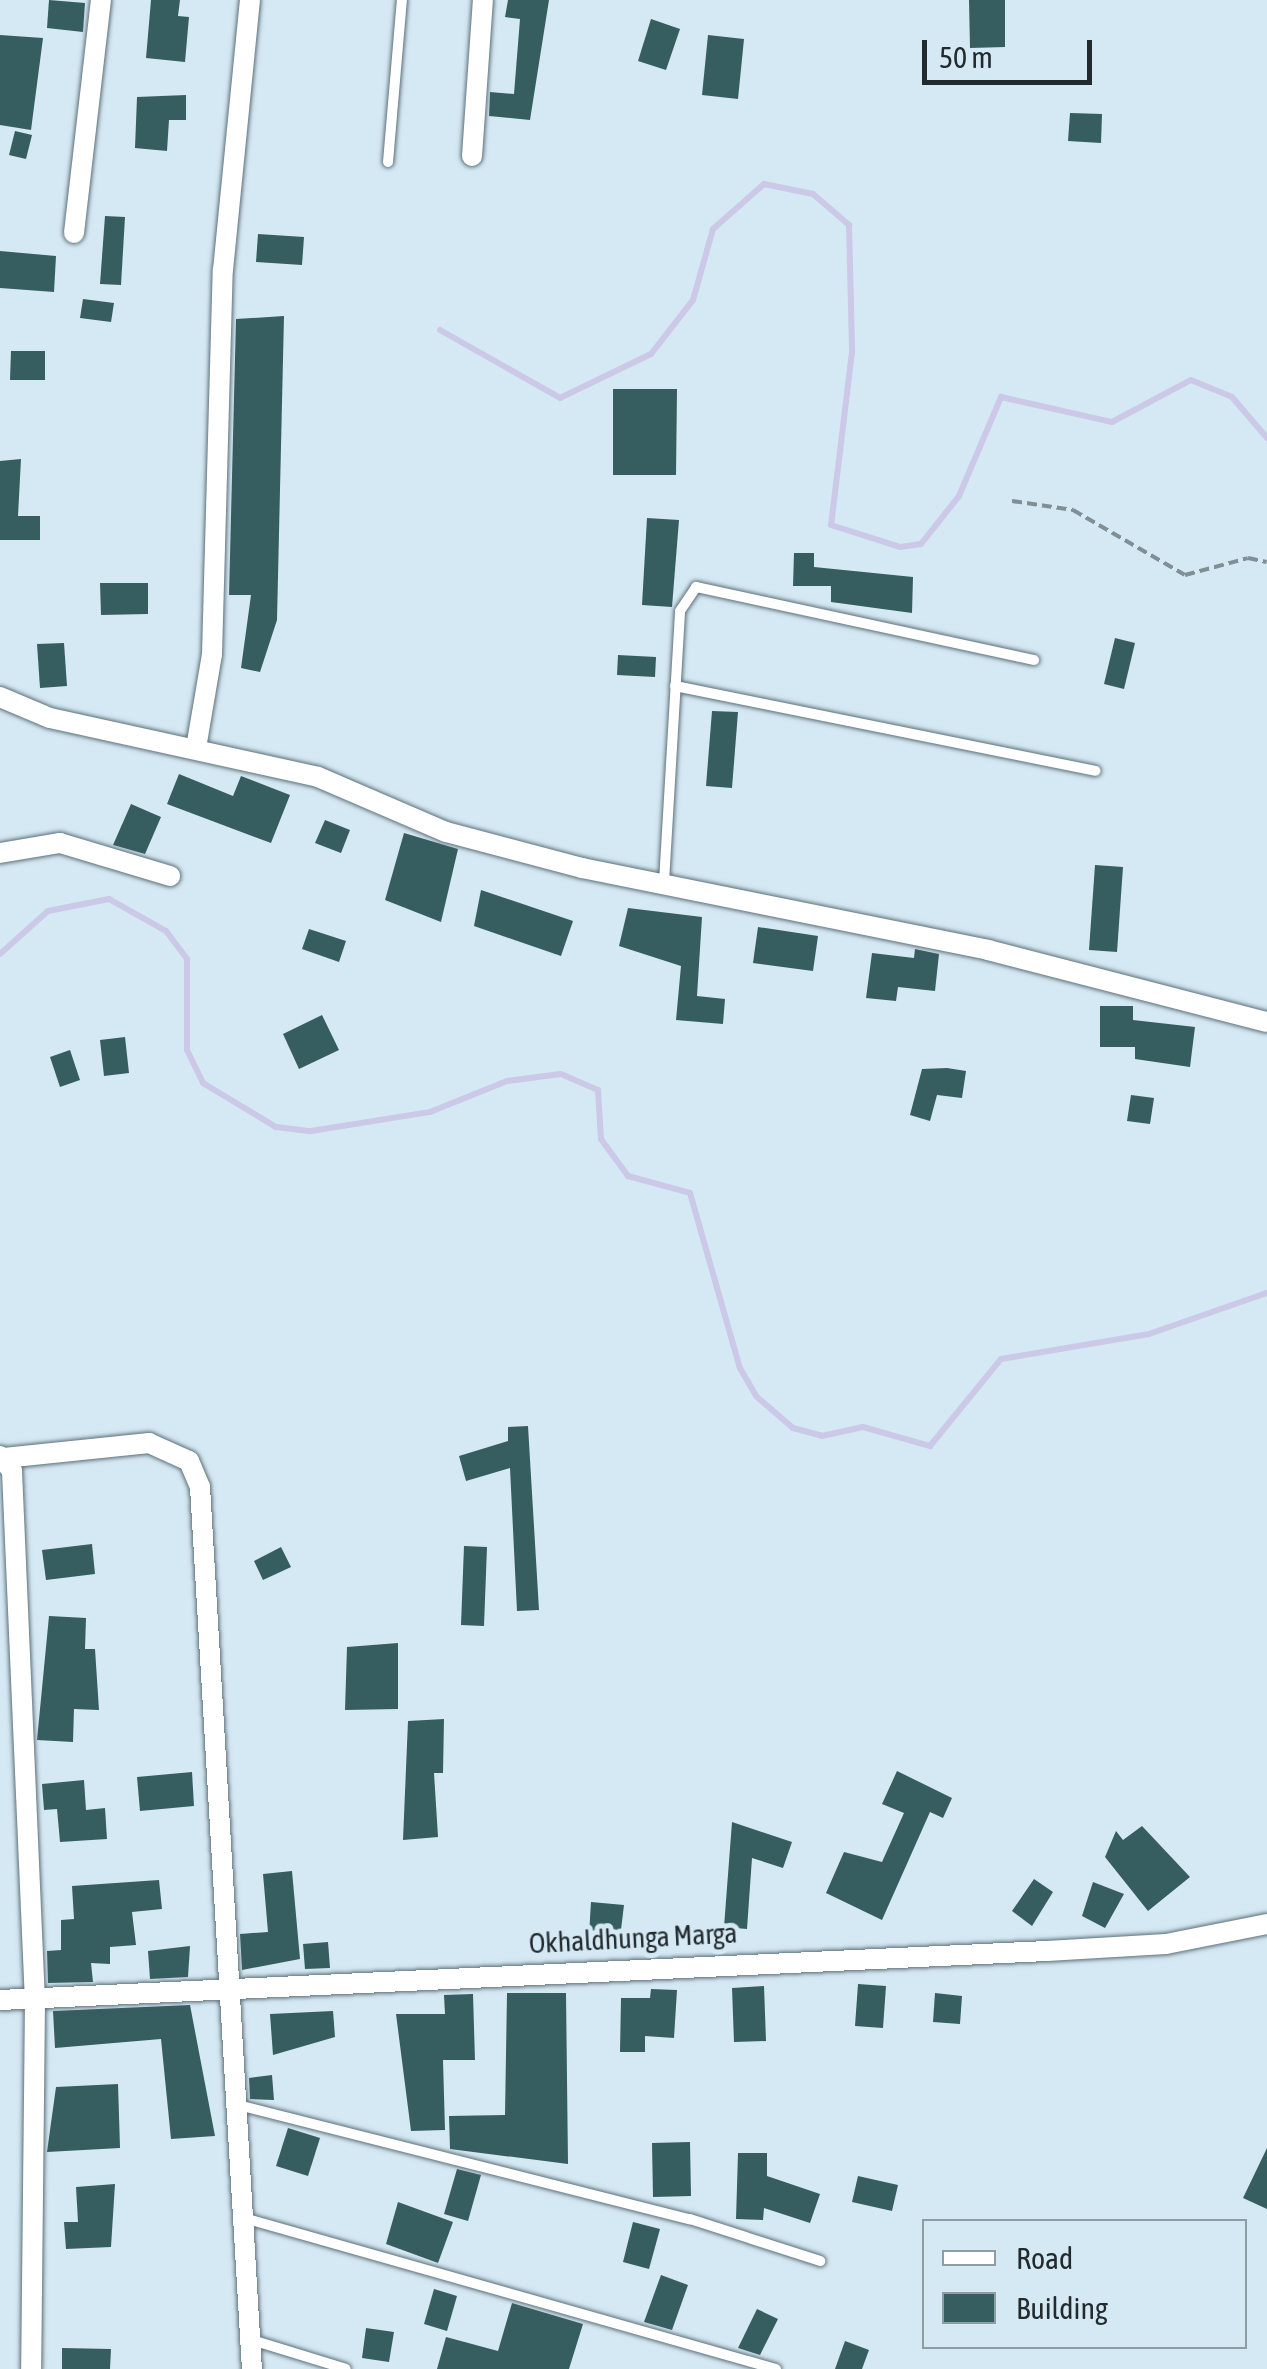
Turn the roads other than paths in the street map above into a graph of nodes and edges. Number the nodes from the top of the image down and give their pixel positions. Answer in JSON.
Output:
{"nodes":[{"id":1,"x":101,"y":0,"type":"edge"},
{"id":2,"x":250,"y":0,"type":"edge"},
{"id":3,"x":402,"y":0,"type":"edge"},
{"id":4,"x":482,"y":0,"type":"edge"},
{"id":5,"x":472,"y":156,"type":"dead end"},
{"id":6,"x":388,"y":162,"type":"dead end"},
{"id":7,"x":74,"y":233,"type":"dead end"},
{"id":8,"x":1034,"y":660,"type":"dead end"},
{"id":9,"x":675,"y":686,"type":"junction"},
{"id":10,"x":0,"y":697,"type":"edge"},
{"id":11,"x":196,"y":748,"type":"junction"},
{"id":12,"x":1095,"y":771,"type":"dead end"},
{"id":13,"x":0,"y":854,"type":"edge"},
{"id":14,"x":170,"y":876,"type":"dead end"},
{"id":15,"x":664,"y":882,"type":"junction"},
{"id":16,"x":1267,"y":1022,"type":"edge"},
{"id":17,"x":2,"y":1457,"type":"edge"},
{"id":18,"x":1267,"y":1924,"type":"edge"},
{"id":19,"x":232,"y":1987,"type":"junction"},
{"id":20,"x":0,"y":2000,"type":"edge"},
{"id":21,"x":35,"y":2000,"type":"junction"},
{"id":22,"x":238,"y":2106,"type":"junction"},
{"id":23,"x":244,"y":2218,"type":"junction"},
{"id":24,"x":820,"y":2261,"type":"dead end"},
{"id":25,"x":250,"y":2340,"type":"junction"},
{"id":26,"x":31,"y":2369,"type":"edge"},
{"id":27,"x":252,"y":2369,"type":"edge"},
{"id":28,"x":346,"y":2369,"type":"edge"},
{"id":29,"x":776,"y":2369,"type":"edge"}],
"edges":[{"from":1,"to":7,"type":"street"},
{"from":2,"to":11,"type":"street"},
{"from":3,"to":6,"type":"lane"},
{"from":4,"to":5,"type":"street"},
{"from":8,"to":9,"type":"lane"},
{"from":9,"to":12,"type":"lane"},
{"from":9,"to":15,"type":"lane"},
{"from":10,"to":11,"type":"street"},
{"from":11,"to":15,"type":"street"},
{"from":13,"to":14,"type":"street"},
{"from":15,"to":16,"type":"street"},
{"from":17,"to":19,"type":"street"},
{"from":17,"to":21,"type":"street"},
{"from":18,"to":19,"type":"street","name":"Okhaldhunga Marga"},
{"from":19,"to":21,"type":"street","name":"Okhaldhunga Marga"},
{"from":19,"to":22,"type":"street"},
{"from":20,"to":21,"type":"street","name":"Okhaldhunga Marga"},
{"from":21,"to":26,"type":"street"},
{"from":22,"to":23,"type":"street"},
{"from":22,"to":24,"type":"lane"},
{"from":23,"to":25,"type":"street"},
{"from":23,"to":29,"type":"lane"},
{"from":25,"to":27,"type":"street"},
{"from":25,"to":28,"type":"lane"}]}
